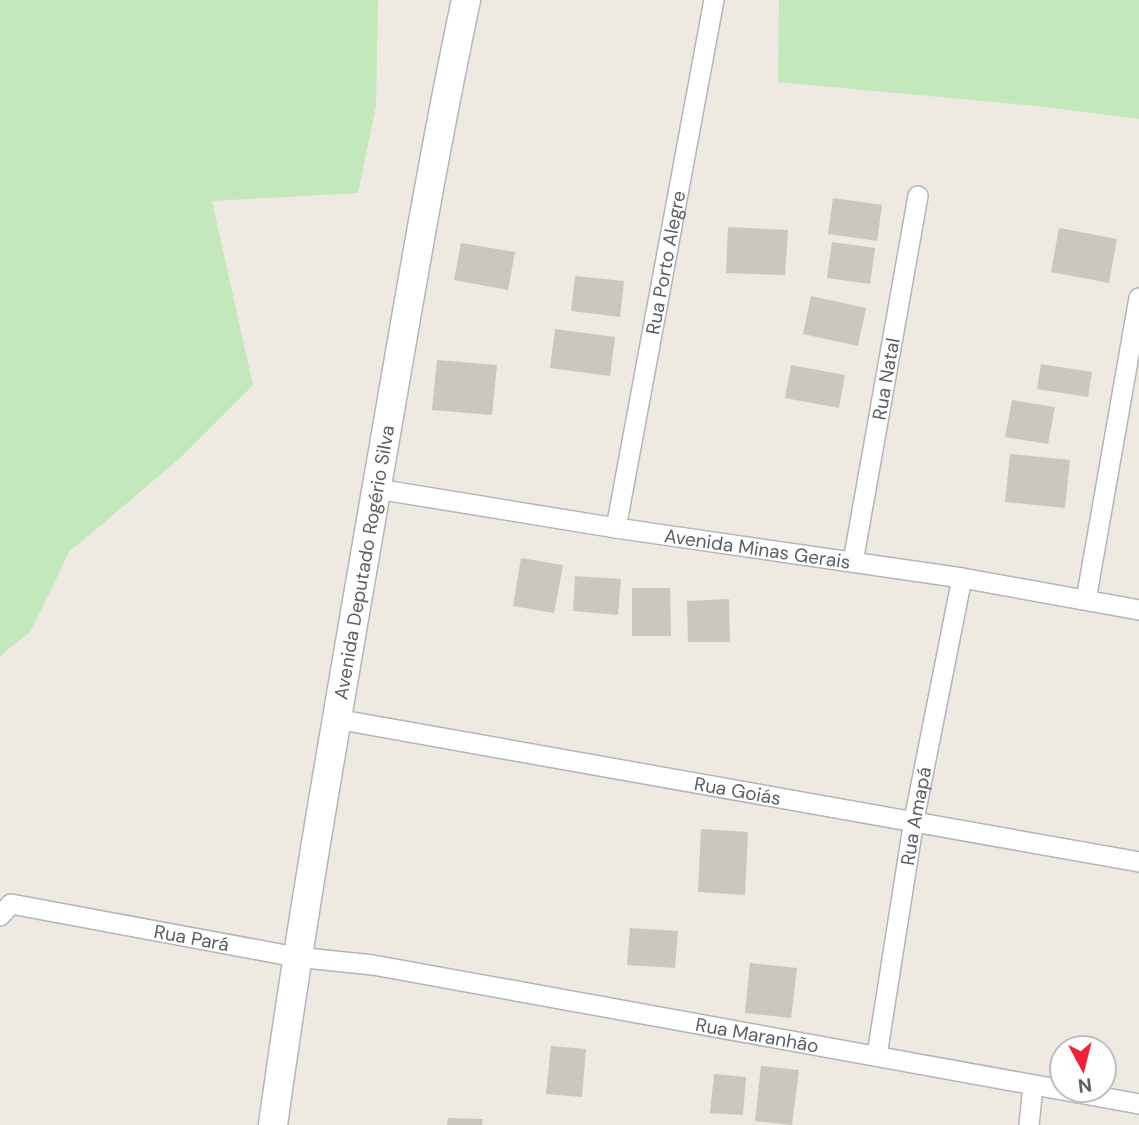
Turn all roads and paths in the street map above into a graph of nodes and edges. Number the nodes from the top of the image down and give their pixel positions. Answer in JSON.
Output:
{"nodes":[{"id":1,"x":466,"y":0,"type":"edge"},
{"id":2,"x":715,"y":0,"type":"edge"},
{"id":3,"x":918,"y":196,"type":"dead end"},
{"id":4,"x":1139,"y":298,"type":"edge"},
{"id":5,"x":377,"y":489,"type":"junction"},
{"id":6,"x":617,"y":528,"type":"junction"},
{"id":7,"x":853,"y":562,"type":"junction"},
{"id":8,"x":962,"y":578,"type":"junction"},
{"id":9,"x":1086,"y":600,"type":"junction"},
{"id":10,"x":1139,"y":610,"type":"edge"},
{"id":11,"x":336,"y":719,"type":"junction"},
{"id":12,"x":914,"y":820,"type":"junction"},
{"id":13,"x":1139,"y":862,"type":"edge"},
{"id":14,"x":6,"y":910,"type":"edge"},
{"id":15,"x":296,"y":957,"type":"junction"},
{"id":16,"x":373,"y":965,"type":"joint"},
{"id":17,"x":877,"y":1055,"type":"junction"},
{"id":18,"x":1033,"y":1086,"type":"junction"},
{"id":19,"x":1139,"y":1104,"type":"edge"},
{"id":20,"x":273,"y":1125,"type":"edge"},
{"id":21,"x":1029,"y":1125,"type":"edge"}],
"edges":[{"from":1,"to":5,"type":"main road","name":"Avenida Deputado Rogério Silva"},
{"from":2,"to":6,"type":"street","name":"Rua Porto Alegre"},
{"from":3,"to":7,"type":"street","name":"Rua Natal"},
{"from":4,"to":9,"type":"street"},
{"from":5,"to":6,"type":"street","name":"Avenida Minas Gerais"},
{"from":5,"to":11,"type":"main road","name":"Avenida Deputado Rogério Silva"},
{"from":6,"to":7,"type":"street","name":"Avenida Minas Gerais"},
{"from":7,"to":8,"type":"street","name":"Avenida Minas Gerais"},
{"from":8,"to":9,"type":"street","name":"Avenida Minas Gerais"},
{"from":8,"to":12,"type":"street","name":"Rua Amapá"},
{"from":9,"to":10,"type":"street","name":"Avenida Minas Gerais"},
{"from":11,"to":12,"type":"street","name":"Rua Goiás"},
{"from":11,"to":15,"type":"main road","name":"Avenida Deputado Rogério Silva"},
{"from":12,"to":13,"type":"street","name":"Rua Goiás"},
{"from":12,"to":17,"type":"street","name":"Rua Amapá"},
{"from":14,"to":15,"type":"street","name":"Rua Pará"},
{"from":15,"to":16,"type":"street","name":"Rua Pará"},
{"from":15,"to":20,"type":"main road","name":"Avenida Deputado Rogério Silva"},
{"from":16,"to":17,"type":"street","name":"Rua Maranhão"},
{"from":17,"to":18,"type":"street","name":"Rua Maranhão"},
{"from":18,"to":19,"type":"street","name":"Rua Maranhão"},
{"from":18,"to":21,"type":"street"}]}
